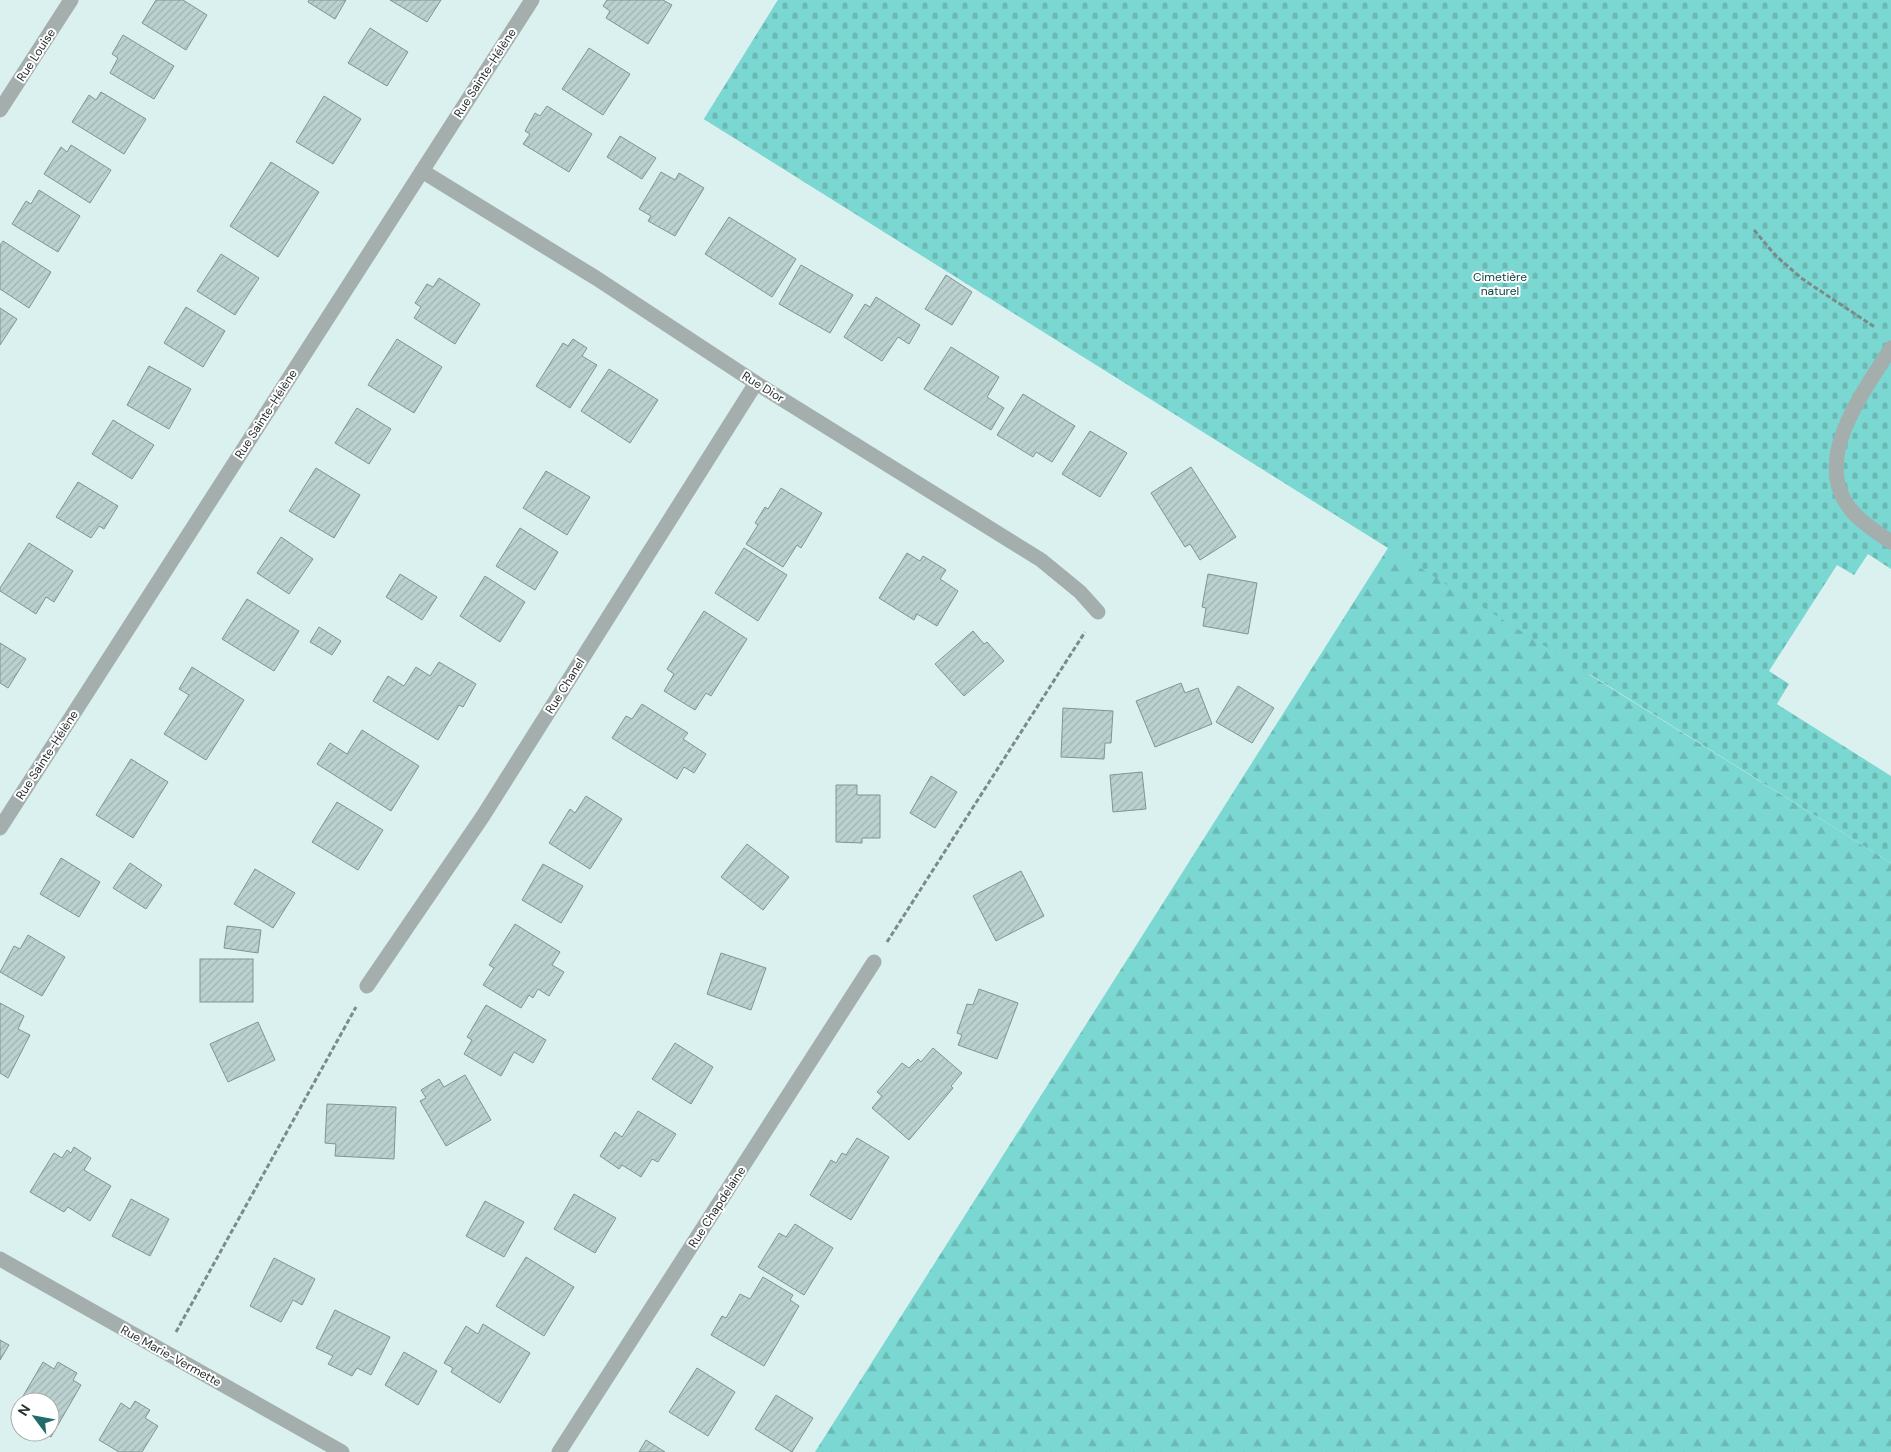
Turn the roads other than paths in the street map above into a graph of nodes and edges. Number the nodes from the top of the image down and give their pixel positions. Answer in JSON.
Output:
{"nodes":[{"id":1,"x":71,"y":0,"type":"edge"},
{"id":2,"x":532,"y":0,"type":"edge"},
{"id":3,"x":0,"y":110,"type":"edge"},
{"id":4,"x":422,"y":171,"type":"junction"},
{"id":5,"x":1891,"y":348,"type":"edge"},
{"id":6,"x":756,"y":382,"type":"junction"},
{"id":7,"x":1891,"y":542,"type":"edge"},
{"id":8,"x":1098,"y":612,"type":"road end"},
{"id":9,"x":0,"y":828,"type":"edge"},
{"id":10,"x":874,"y":962,"type":"road end"},
{"id":11,"x":367,"y":986,"type":"road end"},
{"id":12,"x":0,"y":1259,"type":"edge"},
{"id":13,"x":342,"y":1452,"type":"edge"},
{"id":14,"x":559,"y":1452,"type":"edge"}],
"edges":[{"from":1,"to":3,"type":"street","name":"Rue Louise"},
{"from":2,"to":4,"type":"street","name":"Rue Sainte-Hélène"},
{"from":4,"to":6,"type":"street","name":"Rue Dior"},
{"from":4,"to":9,"type":"street","name":"Rue Sainte-Hélène"},
{"from":5,"to":7,"type":"street"},
{"from":6,"to":8,"type":"street","name":"Rue Dior"},
{"from":6,"to":11,"type":"street","name":"Rue Chanel"},
{"from":10,"to":14,"type":"street","name":"Rue Chapdelaine"},
{"from":12,"to":13,"type":"street","name":"Rue Marie-Vermette"}]}
